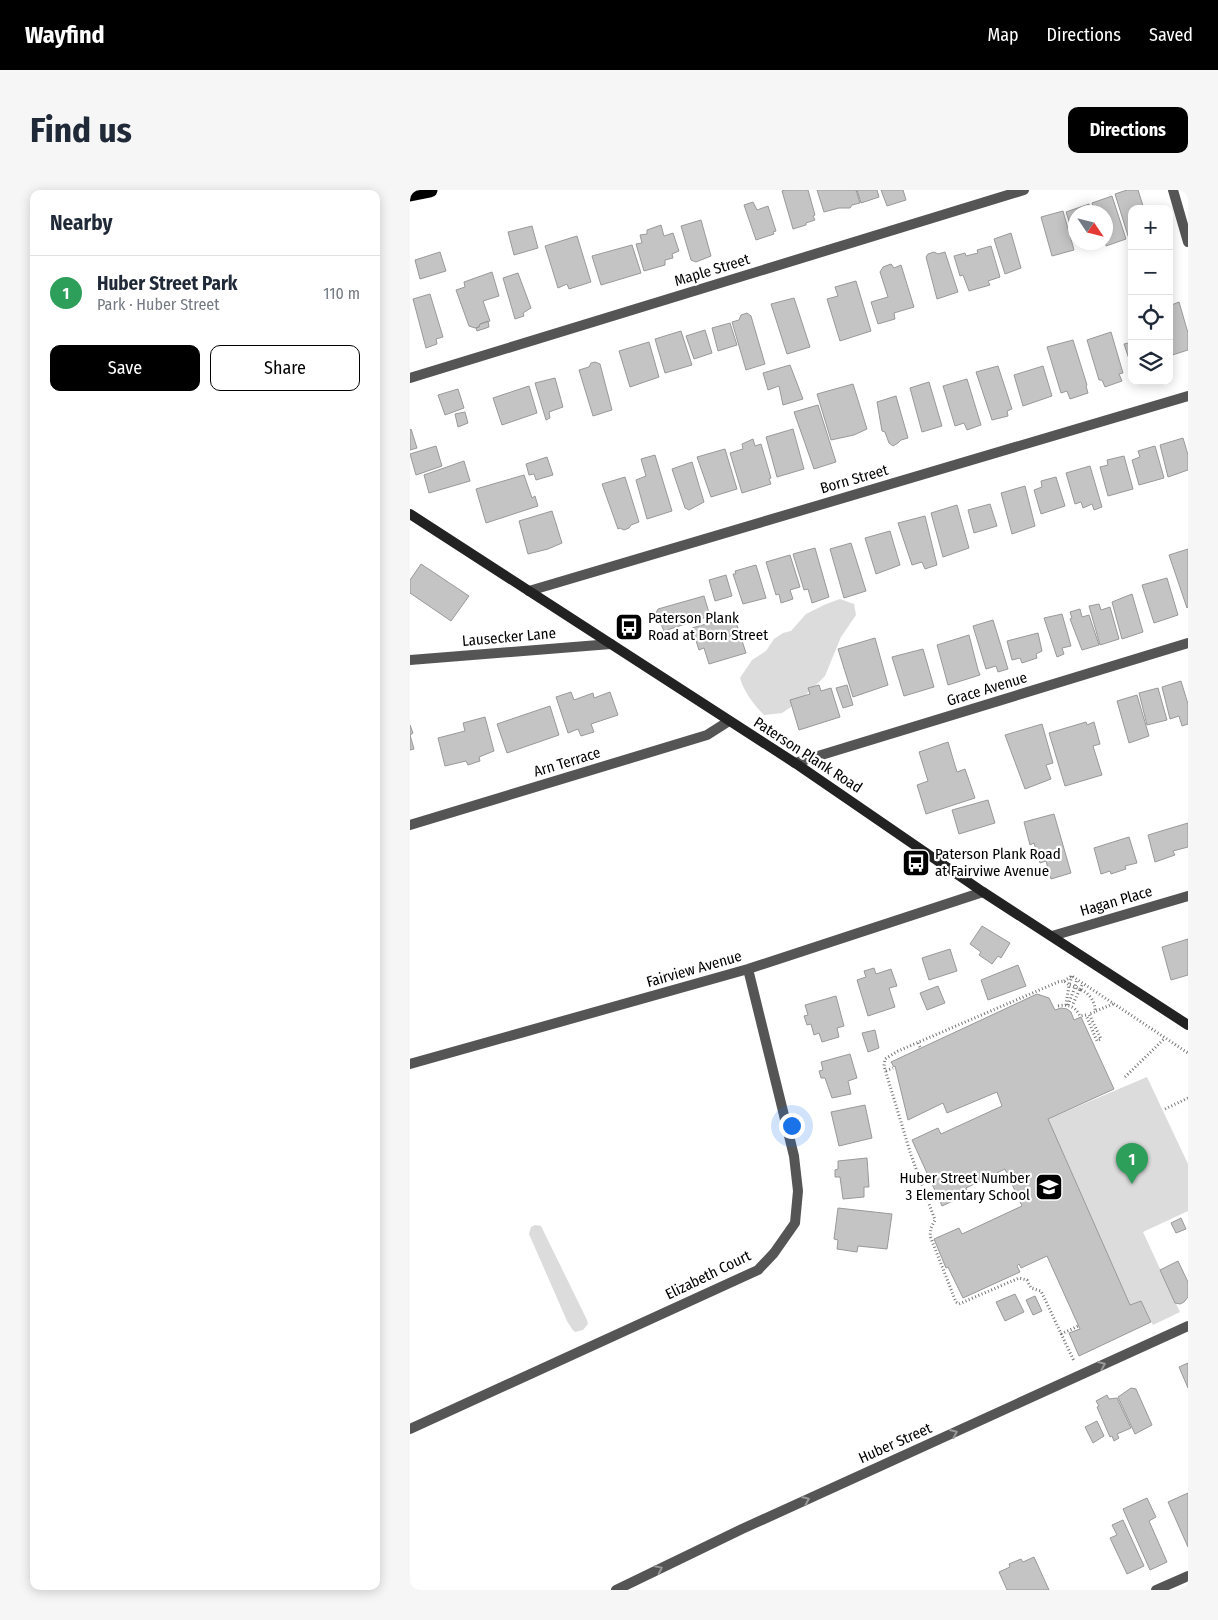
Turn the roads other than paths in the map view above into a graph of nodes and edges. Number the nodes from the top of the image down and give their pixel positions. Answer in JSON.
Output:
{"nodes":[{"id":1,"x":430,"y":190,"type":"edge"},
{"id":2,"x":1024,"y":190,"type":"edge"},
{"id":3,"x":1173,"y":190,"type":"edge"},
{"id":4,"x":410,"y":194,"type":"edge"},
{"id":5,"x":1188,"y":242,"type":"edge"},
{"id":6,"x":410,"y":378,"type":"edge"},
{"id":7,"x":1188,"y":396,"type":"edge"},
{"id":8,"x":410,"y":514,"type":"edge"},
{"id":9,"x":529,"y":591,"type":"junction"},
{"id":10,"x":1188,"y":643,"type":"edge"},
{"id":11,"x":611,"y":644,"type":"junction"},
{"id":12,"x":410,"y":660,"type":"edge"},
{"id":13,"x":729,"y":721,"type":"junction"},
{"id":14,"x":795,"y":763,"type":"junction"},
{"id":15,"x":410,"y":825,"type":"edge"},
{"id":16,"x":983,"y":892,"type":"junction"},
{"id":17,"x":1188,"y":896,"type":"edge"},
{"id":18,"x":1052,"y":936,"type":"junction"},
{"id":19,"x":748,"y":969,"type":"junction"},
{"id":20,"x":1188,"y":1026,"type":"edge"},
{"id":21,"x":410,"y":1064,"type":"edge"},
{"id":22,"x":1188,"y":1326,"type":"edge"},
{"id":23,"x":410,"y":1429,"type":"edge"},
{"id":24,"x":1188,"y":1576,"type":"edge"},
{"id":25,"x":616,"y":1590,"type":"edge"},
{"id":26,"x":1156,"y":1590,"type":"edge"}],
"edges":[{"from":1,"to":4,"type":"highway"},
{"from":2,"to":6,"type":"street","name":"Maple Street"},
{"from":3,"to":5,"type":"street"},
{"from":7,"to":9,"type":"street","name":"Born Street"},
{"from":8,"to":9,"type":"street","name":"Paterson Plank Road"},
{"from":9,"to":11,"type":"street","name":"Paterson Plank Road"},
{"from":10,"to":14,"type":"street","name":"Grace Avenue"},
{"from":11,"to":12,"type":"street","name":"Lausecker Lane"},
{"from":11,"to":13,"type":"street","name":"Paterson Plank Road"},
{"from":13,"to":14,"type":"street","name":"Paterson Plank Road"},
{"from":13,"to":15,"type":"street","name":"Arn Terrace"},
{"from":14,"to":16,"type":"street","name":"Paterson Plank Road"},
{"from":16,"to":18,"type":"street","name":"Paterson Plank Road"},
{"from":16,"to":19,"type":"street","name":"Fairview Avenue"},
{"from":17,"to":18,"type":"street","name":"Hagan Place"},
{"from":18,"to":20,"type":"street","name":"Paterson Plank Road"},
{"from":19,"to":21,"type":"street","name":"Fairview Avenue"},
{"from":19,"to":23,"type":"street","name":"Elizabeth Court"},
{"from":25,"to":22,"type":"street","name":"Huber Street","one_way":true},
{"from":24,"to":26,"type":"street"}]}
